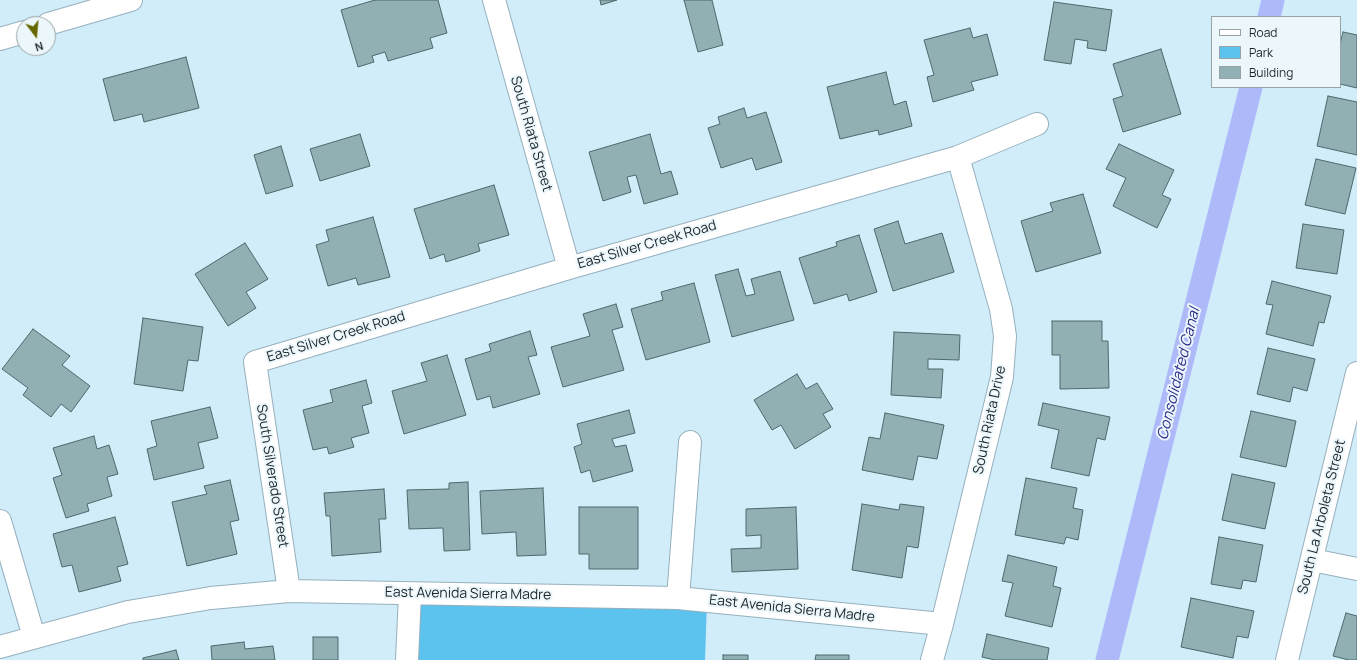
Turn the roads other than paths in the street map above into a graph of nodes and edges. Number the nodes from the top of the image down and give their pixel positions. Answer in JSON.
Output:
{"nodes":[{"id":1,"x":131,"y":0,"type":"edge"},
{"id":2,"x":494,"y":0,"type":"edge"},
{"id":3,"x":56,"y":22,"type":"edge"},
{"id":4,"x":16,"y":34,"type":"edge"},
{"id":5,"x":0,"y":39,"type":"edge"},
{"id":6,"x":1037,"y":124,"type":"dead end"},
{"id":7,"x":958,"y":157,"type":"junction"},
{"id":8,"x":569,"y":268,"type":"junction"},
{"id":9,"x":255,"y":362,"type":"joint"},
{"id":10,"x":1357,"y":373,"type":"edge"},
{"id":11,"x":690,"y":442,"type":"dead end"},
{"id":12,"x":0,"y":521,"type":"edge"},
{"id":13,"x":1312,"y":560,"type":"junction"},
{"id":14,"x":1357,"y":569,"type":"edge"},
{"id":15,"x":289,"y":591,"type":"junction"},
{"id":16,"x":410,"y":594,"type":"junction"},
{"id":17,"x":678,"y":598,"type":"junction"},
{"id":18,"x":942,"y":624,"type":"junction"},
{"id":19,"x":34,"y":637,"type":"junction"},
{"id":20,"x":0,"y":647,"type":"edge"},
{"id":21,"x":407,"y":660,"type":"edge"},
{"id":22,"x":932,"y":660,"type":"edge"},
{"id":23,"x":1287,"y":660,"type":"edge"}],
"edges":[{"from":1,"to":3,"type":"street"},
{"from":2,"to":8,"type":"street","name":"South Riata Street"},
{"from":4,"to":5,"type":"street"},
{"from":6,"to":7,"type":"street","name":"East Silver Creek Road"},
{"from":7,"to":8,"type":"street","name":"East Silver Creek Road"},
{"from":7,"to":18,"type":"street","name":"South Riata Drive"},
{"from":8,"to":9,"type":"street","name":"East Silver Creek Road"},
{"from":9,"to":15,"type":"street","name":"South Silverado Street"},
{"from":10,"to":13,"type":"street","name":"South La Arboleta Street"},
{"from":11,"to":17,"type":"street"},
{"from":12,"to":19,"type":"street"},
{"from":13,"to":14,"type":"street"},
{"from":13,"to":23,"type":"street","name":"South La Arboleta Street"},
{"from":15,"to":16,"type":"street","name":"East Avenida Sierra Madre"},
{"from":15,"to":19,"type":"street","name":"East Avenida Sierra Madre"},
{"from":16,"to":17,"type":"street","name":"East Avenida Sierra Madre"},
{"from":16,"to":21,"type":"street"},
{"from":17,"to":18,"type":"street","name":"East Avenida Sierra Madre"},
{"from":18,"to":22,"type":"street","name":"South Riata Drive"},
{"from":19,"to":20,"type":"street","name":"East Avenida Sierra Madre"}]}
